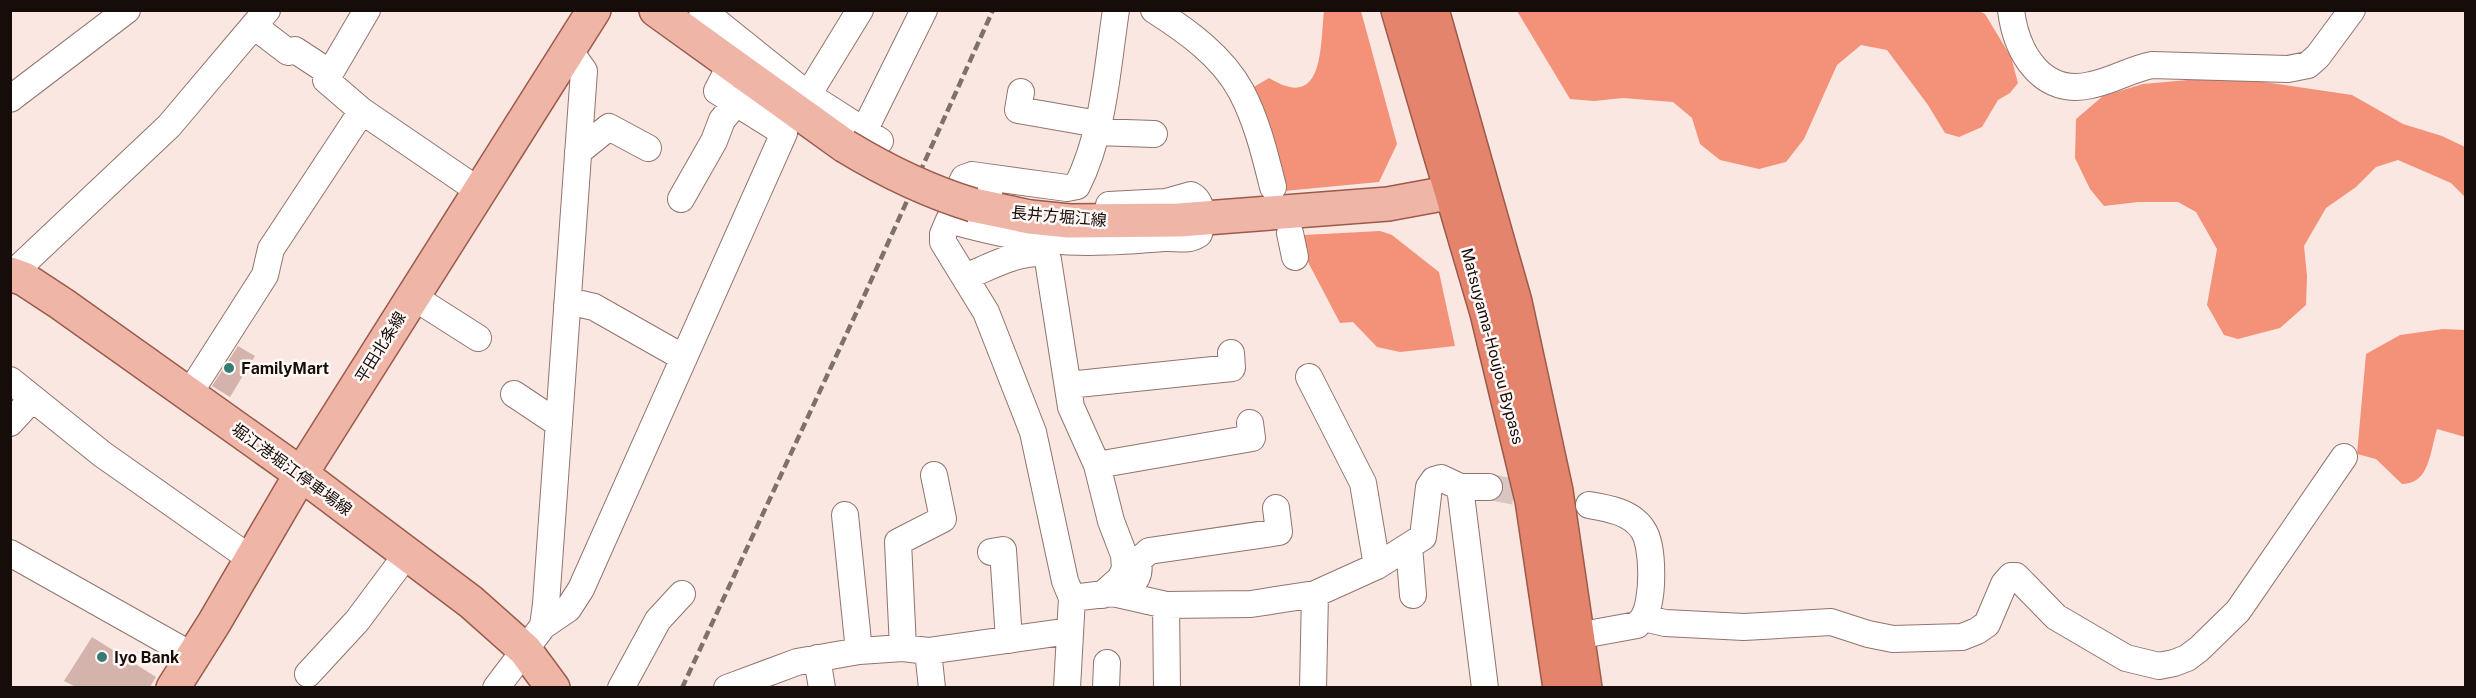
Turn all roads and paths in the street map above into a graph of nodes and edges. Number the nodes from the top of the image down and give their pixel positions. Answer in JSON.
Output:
{"nodes":[{"id":1,"x":127,"y":10,"type":"edge"},
{"id":2,"x":367,"y":10,"type":"edge"},
{"id":3,"x":594,"y":10,"type":"edge"},
{"id":4,"x":656,"y":10,"type":"edge"},
{"id":5,"x":702,"y":10,"type":"edge"},
{"id":6,"x":924,"y":10,"type":"edge"},
{"id":7,"x":1116,"y":10,"type":"edge"},
{"id":8,"x":1154,"y":10,"type":"edge"},
{"id":9,"x":1398,"y":10,"type":"edge"},
{"id":10,"x":1432,"y":10,"type":"edge"},
{"id":11,"x":2011,"y":10,"type":"edge"},
{"id":12,"x":2352,"y":10,"type":"edge"},
{"id":13,"x":849,"y":15,"type":"edge"},
{"id":14,"x":261,"y":18,"type":"edge"},
{"id":15,"x":569,"y":50,"type":"junction"},
{"id":16,"x":730,"y":66,"type":"junction"},
{"id":17,"x":330,"y":73,"type":"junction"},
{"id":18,"x":1021,"y":92,"type":"dead end"},
{"id":19,"x":808,"y":95,"type":"junction"},
{"id":20,"x":10,"y":99,"type":"edge"},
{"id":21,"x":736,"y":103,"type":"junction"},
{"id":22,"x":362,"y":111,"type":"junction"},
{"id":23,"x":1097,"y":128,"type":"junction"},
{"id":24,"x":1154,"y":134,"type":"dead end"},
{"id":25,"x":863,"y":139,"type":"junction"},
{"id":26,"x":648,"y":148,"type":"dead end"},
{"id":27,"x":578,"y":152,"type":"junction"},
{"id":28,"x":1273,"y":187,"type":"dead end"},
{"id":29,"x":1466,"y":190,"type":"junction"},
{"id":30,"x":479,"y":191,"type":"junction"},
{"id":31,"x":681,"y":199,"type":"dead end"},
{"id":32,"x":961,"y":204,"type":"junction"},
{"id":33,"x":11,"y":274,"type":"edge"},
{"id":34,"x":965,"y":277,"type":"junction"},
{"id":35,"x":412,"y":296,"type":"junction"},
{"id":36,"x":567,"y":304,"type":"junction"},
{"id":37,"x":478,"y":338,"type":"dead end"},
{"id":38,"x":1231,"y":353,"type":"dead end"},
{"id":39,"x":684,"y":358,"type":"junction"},
{"id":40,"x":1310,"y":376,"type":"dead end"},
{"id":41,"x":10,"y":380,"type":"edge"},
{"id":42,"x":1068,"y":385,"type":"junction"},
{"id":43,"x":189,"y":394,"type":"junction"},
{"id":44,"x":514,"y":394,"type":"dead end"},
{"id":45,"x":32,"y":399,"type":"junction"},
{"id":46,"x":10,"y":423,"type":"edge"},
{"id":47,"x":1250,"y":423,"type":"dead end"},
{"id":48,"x":559,"y":424,"type":"junction"},
{"id":49,"x":2344,"y":457,"type":"dead end"},
{"id":50,"x":1097,"y":465,"type":"junction"},
{"id":51,"x":300,"y":474,"type":"junction"},
{"id":52,"x":934,"y":475,"type":"dead end"},
{"id":53,"x":1460,"y":487,"type":"junction"},
{"id":54,"x":1489,"y":487,"type":"tunnel mouth"},
{"id":55,"x":1589,"y":505,"type":"dead end"},
{"id":56,"x":1276,"y":508,"type":"dead end"},
{"id":57,"x":845,"y":514,"type":"dead end"},
{"id":58,"x":1410,"y":546,"type":"junction"},
{"id":59,"x":991,"y":552,"type":"dead end"},
{"id":60,"x":10,"y":553,"type":"edge"},
{"id":61,"x":407,"y":554,"type":"junction"},
{"id":62,"x":251,"y":559,"type":"junction"},
{"id":63,"x":1377,"y":566,"type":"junction"},
{"id":64,"x":682,"y":594,"type":"dead end"},
{"id":65,"x":1315,"y":594,"type":"junction"},
{"id":66,"x":1112,"y":595,"type":"junction"},
{"id":67,"x":1413,"y":595,"type":"dead end"},
{"id":68,"x":1072,"y":598,"type":"junction"},
{"id":69,"x":1166,"y":605,"type":"junction"},
{"id":70,"x":1644,"y":618,"type":"junction"},
{"id":71,"x":1070,"y":631,"type":"junction"},
{"id":72,"x":1577,"y":636,"type":"junction"},
{"id":73,"x":534,"y":638,"type":"junction"},
{"id":74,"x":1009,"y":640,"type":"junction"},
{"id":75,"x":915,"y":649,"type":"junction"},
{"id":76,"x":859,"y":651,"type":"junction"},
{"id":77,"x":193,"y":656,"type":"junction"},
{"id":78,"x":817,"y":658,"type":"junction"},
{"id":79,"x":308,"y":674,"type":"dead end"},
{"id":80,"x":173,"y":687,"type":"edge"},
{"id":81,"x":496,"y":687,"type":"edge"},
{"id":82,"x":553,"y":687,"type":"edge"},
{"id":83,"x":621,"y":687,"type":"edge"},
{"id":84,"x":727,"y":687,"type":"edge"},
{"id":85,"x":822,"y":687,"type":"edge"},
{"id":86,"x":932,"y":687,"type":"edge"},
{"id":87,"x":1067,"y":687,"type":"edge"},
{"id":88,"x":1167,"y":687,"type":"edge"},
{"id":89,"x":1313,"y":687,"type":"edge"},
{"id":90,"x":1485,"y":687,"type":"edge"},
{"id":91,"x":1560,"y":687,"type":"edge"},
{"id":92,"x":1585,"y":687,"type":"edge"}],
"edges":[{"from":1,"to":20,"type":"street"},
{"from":2,"to":17,"type":"street"},
{"from":3,"to":15,"type":"main road","name":"平田北条線"},
{"from":4,"to":16,"type":"main road","name":"長井方堀江線"},
{"from":5,"to":19,"type":"street"},
{"from":6,"to":25,"type":"street"},
{"from":7,"to":23,"type":"street"},
{"from":8,"to":28,"type":"street"},
{"from":9,"to":29,"type":"highway","name":"Matsuyama-Houjou Bypass"},
{"from":10,"to":29,"type":"highway","name":"Matsuyama-Houjou Bypass"},
{"from":11,"to":12,"type":"street"},
{"from":13,"to":19,"type":"street"},
{"from":14,"to":17,"type":"street"},
{"from":14,"to":33,"type":"street"},
{"from":15,"to":27,"type":"street"},
{"from":15,"to":30,"type":"main road","name":"平田北条線"},
{"from":16,"to":21,"type":"street"},
{"from":16,"to":25,"type":"main road","name":"長井方堀江線"},
{"from":17,"to":22,"type":"street"},
{"from":18,"to":23,"type":"street"},
{"from":19,"to":25,"type":"street"},
{"from":21,"to":31,"type":"street"},
{"from":21,"to":39,"type":"street"},
{"from":22,"to":30,"type":"street"},
{"from":22,"to":43,"type":"street"},
{"from":23,"to":24,"type":"street"},
{"from":23,"to":32,"type":"street"},
{"from":25,"to":32,"type":"main road","name":"長井方堀江線","bridge":true},
{"from":26,"to":27,"type":"street"},
{"from":27,"to":36,"type":"street"},
{"from":29,"to":32,"type":"main road","name":"長井方堀江線"},
{"from":29,"to":72,"type":"highway","name":"Matsuyama-Houjou Bypass"},
{"from":29,"to":91,"type":"highway","name":"Matsuyama-Houjou Bypass"},
{"from":30,"to":35,"type":"main road","name":"平田北条線"},
{"from":32,"to":34,"type":"street"},
{"from":33,"to":43,"type":"main road","name":"堀江港堀江停車場線"},
{"from":34,"to":42,"type":"street"},
{"from":34,"to":68,"type":"street"},
{"from":35,"to":37,"type":"street"},
{"from":35,"to":51,"type":"main road","name":"平田北条線"},
{"from":36,"to":39,"type":"street"},
{"from":36,"to":48,"type":"street"},
{"from":38,"to":42,"type":"street"},
{"from":39,"to":73,"type":"street"},
{"from":40,"to":63,"type":"street"},
{"from":41,"to":45,"type":"street"},
{"from":42,"to":50,"type":"street"},
{"from":43,"to":51,"type":"main road","name":"堀江港堀江停車場線"},
{"from":44,"to":48,"type":"street"},
{"from":45,"to":46,"type":"street"},
{"from":45,"to":62,"type":"street"},
{"from":47,"to":50,"type":"street"},
{"from":48,"to":73,"type":"street"},
{"from":49,"to":70,"type":"street"},
{"from":50,"to":66,"type":"street"},
{"from":51,"to":61,"type":"main road","name":"堀江港堀江停車場線"},
{"from":51,"to":62,"type":"main road","name":"平田北条線"},
{"from":52,"to":75,"type":"street"},
{"from":53,"to":54,"type":"street"},
{"from":53,"to":58,"type":"street"},
{"from":53,"to":90,"type":"street"},
{"from":55,"to":70,"type":"street"},
{"from":56,"to":66,"type":"street"},
{"from":57,"to":76,"type":"street"},
{"from":58,"to":63,"type":"street"},
{"from":58,"to":67,"type":"street"},
{"from":59,"to":74,"type":"street"},
{"from":60,"to":77,"type":"street"},
{"from":61,"to":73,"type":"main road","name":"堀江港堀江停車場線"},
{"from":61,"to":79,"type":"street"},
{"from":62,"to":77,"type":"main road","name":"平田北条線"},
{"from":63,"to":65,"type":"street"},
{"from":64,"to":83,"type":"street"},
{"from":65,"to":69,"type":"street"},
{"from":65,"to":89,"type":"street"},
{"from":66,"to":68,"type":"street"},
{"from":66,"to":69,"type":"street"},
{"from":68,"to":71,"type":"street"},
{"from":69,"to":88,"type":"street"},
{"from":70,"to":72,"type":"street"},
{"from":71,"to":74,"type":"street"},
{"from":71,"to":87,"type":"street"},
{"from":72,"to":92,"type":"highway","name":"Matsuyama-Houjou Bypass"},
{"from":73,"to":81,"type":"street"},
{"from":73,"to":82,"type":"main road","name":"堀江港堀江停車場線"},
{"from":74,"to":75,"type":"street"},
{"from":75,"to":76,"type":"street"},
{"from":75,"to":86,"type":"street"},
{"from":76,"to":78,"type":"street"},
{"from":77,"to":80,"type":"main road","name":"平田北条線"},
{"from":78,"to":84,"type":"street"},
{"from":78,"to":85,"type":"street"}]}
